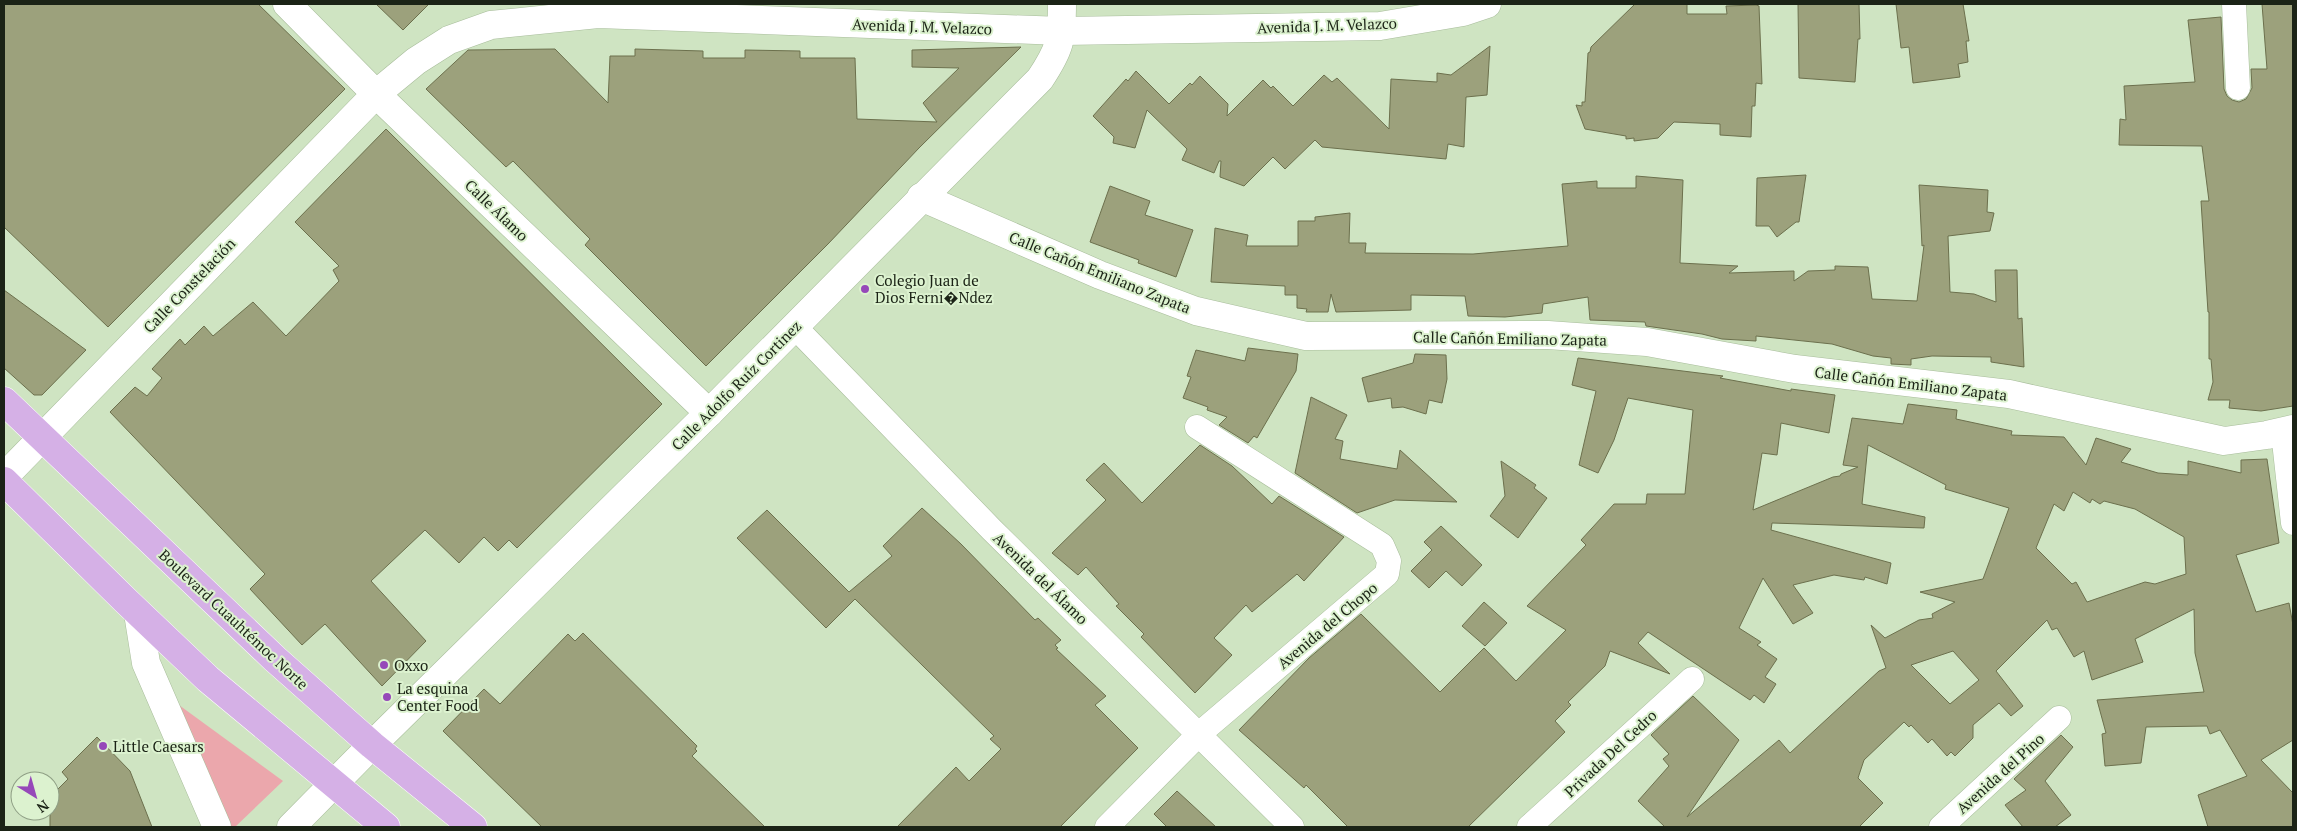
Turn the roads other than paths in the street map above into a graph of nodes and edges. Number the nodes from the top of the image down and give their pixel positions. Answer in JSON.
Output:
{"nodes":[{"id":1,"x":287,"y":4,"type":"edge"},
{"id":2,"x":1062,"y":4,"type":"edge"},
{"id":3,"x":1487,"y":4,"type":"edge"},
{"id":4,"x":2234,"y":4,"type":"edge"},
{"id":5,"x":598,"y":9,"type":"edge"},
{"id":6,"x":1062,"y":31,"type":"junction"},
{"id":7,"x":2238,"y":88,"type":"dead end"},
{"id":8,"x":376,"y":94,"type":"junction"},
{"id":9,"x":922,"y":197,"type":"junction"},
{"id":10,"x":794,"y":326,"type":"junction"},
{"id":11,"x":4,"y":401,"type":"edge"},
{"id":12,"x":709,"y":413,"type":"junction"},
{"id":13,"x":1197,"y":427,"type":"dead end"},
{"id":14,"x":2288,"y":431,"type":"edge"},
{"id":15,"x":42,"y":436,"type":"junction"},
{"id":16,"x":4,"y":477,"type":"edge"},
{"id":17,"x":4,"y":481,"type":"edge"},
{"id":18,"x":2293,"y":523,"type":"edge"},
{"id":19,"x":138,"y":613,"type":"junction"},
{"id":20,"x":1692,"y":679,"type":"dead end"},
{"id":21,"x":2059,"y":718,"type":"dead end"},
{"id":22,"x":1200,"y":734,"type":"junction"},
{"id":23,"x":372,"y":745,"type":"junction"},
{"id":24,"x":334,"y":784,"type":"junction"},
{"id":25,"x":1961,"y":818,"type":"edge"},
{"id":26,"x":217,"y":827,"type":"edge"},
{"id":27,"x":291,"y":827,"type":"edge"},
{"id":28,"x":386,"y":827,"type":"edge"},
{"id":29,"x":473,"y":827,"type":"edge"},
{"id":30,"x":1107,"y":827,"type":"edge"},
{"id":31,"x":1292,"y":827,"type":"edge"},
{"id":32,"x":1529,"y":827,"type":"edge"},
{"id":33,"x":1941,"y":827,"type":"edge"}],
"edges":[{"from":1,"to":8,"type":"street","name":"Calle Álamo"},
{"from":2,"to":6,"type":"street","name":"Calle Adolfo Ruíz Cortinez"},
{"from":3,"to":6,"type":"street","name":"Avenida J. M. Velazco"},
{"from":4,"to":7,"type":"street"},
{"from":5,"to":6,"type":"street","name":"Avenida J. M. Velazco"},
{"from":5,"to":8,"type":"street","name":"Avenida J. M. Velazco"},
{"from":6,"to":9,"type":"street","name":"Calle Adolfo Ruíz Cortinez"},
{"from":8,"to":12,"type":"street","name":"Calle Álamo"},
{"from":8,"to":15,"type":"street","name":"Calle Constelación"},
{"from":9,"to":10,"type":"street","name":"Calle Adolfo Ruíz Cortinez"},
{"from":9,"to":14,"type":"street","name":"Calle Cañón Emiliano Zapata"},
{"from":10,"to":12,"type":"street","name":"Calle Adolfo Ruíz Cortinez"},
{"from":10,"to":22,"type":"street","name":"Avenida del Álamo"},
{"from":11,"to":15,"type":"main road","name":"Boulevard Cuauhtémoc Norte"},
{"from":12,"to":23,"type":"street","name":"Calle Adolfo Ruíz Cortinez"},
{"from":13,"to":22,"type":"street","name":"Avenida del Chopo"},
{"from":14,"to":18,"type":"street"},
{"from":15,"to":16,"type":"street","name":"Calle Constelación"},
{"from":15,"to":23,"type":"main road","name":"Boulevard Cuauhtémoc Norte"},
{"from":17,"to":19,"type":"main road"},
{"from":19,"to":24,"type":"main road"},
{"from":19,"to":26,"type":"street"},
{"from":20,"to":32,"type":"street","name":"Privada Del Cedro"},
{"from":21,"to":25,"type":"street","name":"Avenida del Pino"},
{"from":22,"to":30,"type":"street","name":"Avenida del Chopo"},
{"from":22,"to":31,"type":"street","name":"Avenida del Álamo"},
{"from":23,"to":24,"type":"street","name":"Calle Adolfo Ruíz Cortinez"},
{"from":23,"to":29,"type":"main road","name":"Boulevard Cuauhtémoc Norte"},
{"from":24,"to":27,"type":"street","name":"Calle Adolfo Ruíz Cortinez"},
{"from":24,"to":28,"type":"main road"},
{"from":25,"to":33,"type":"street","name":"Avenida del Pino"}]}
